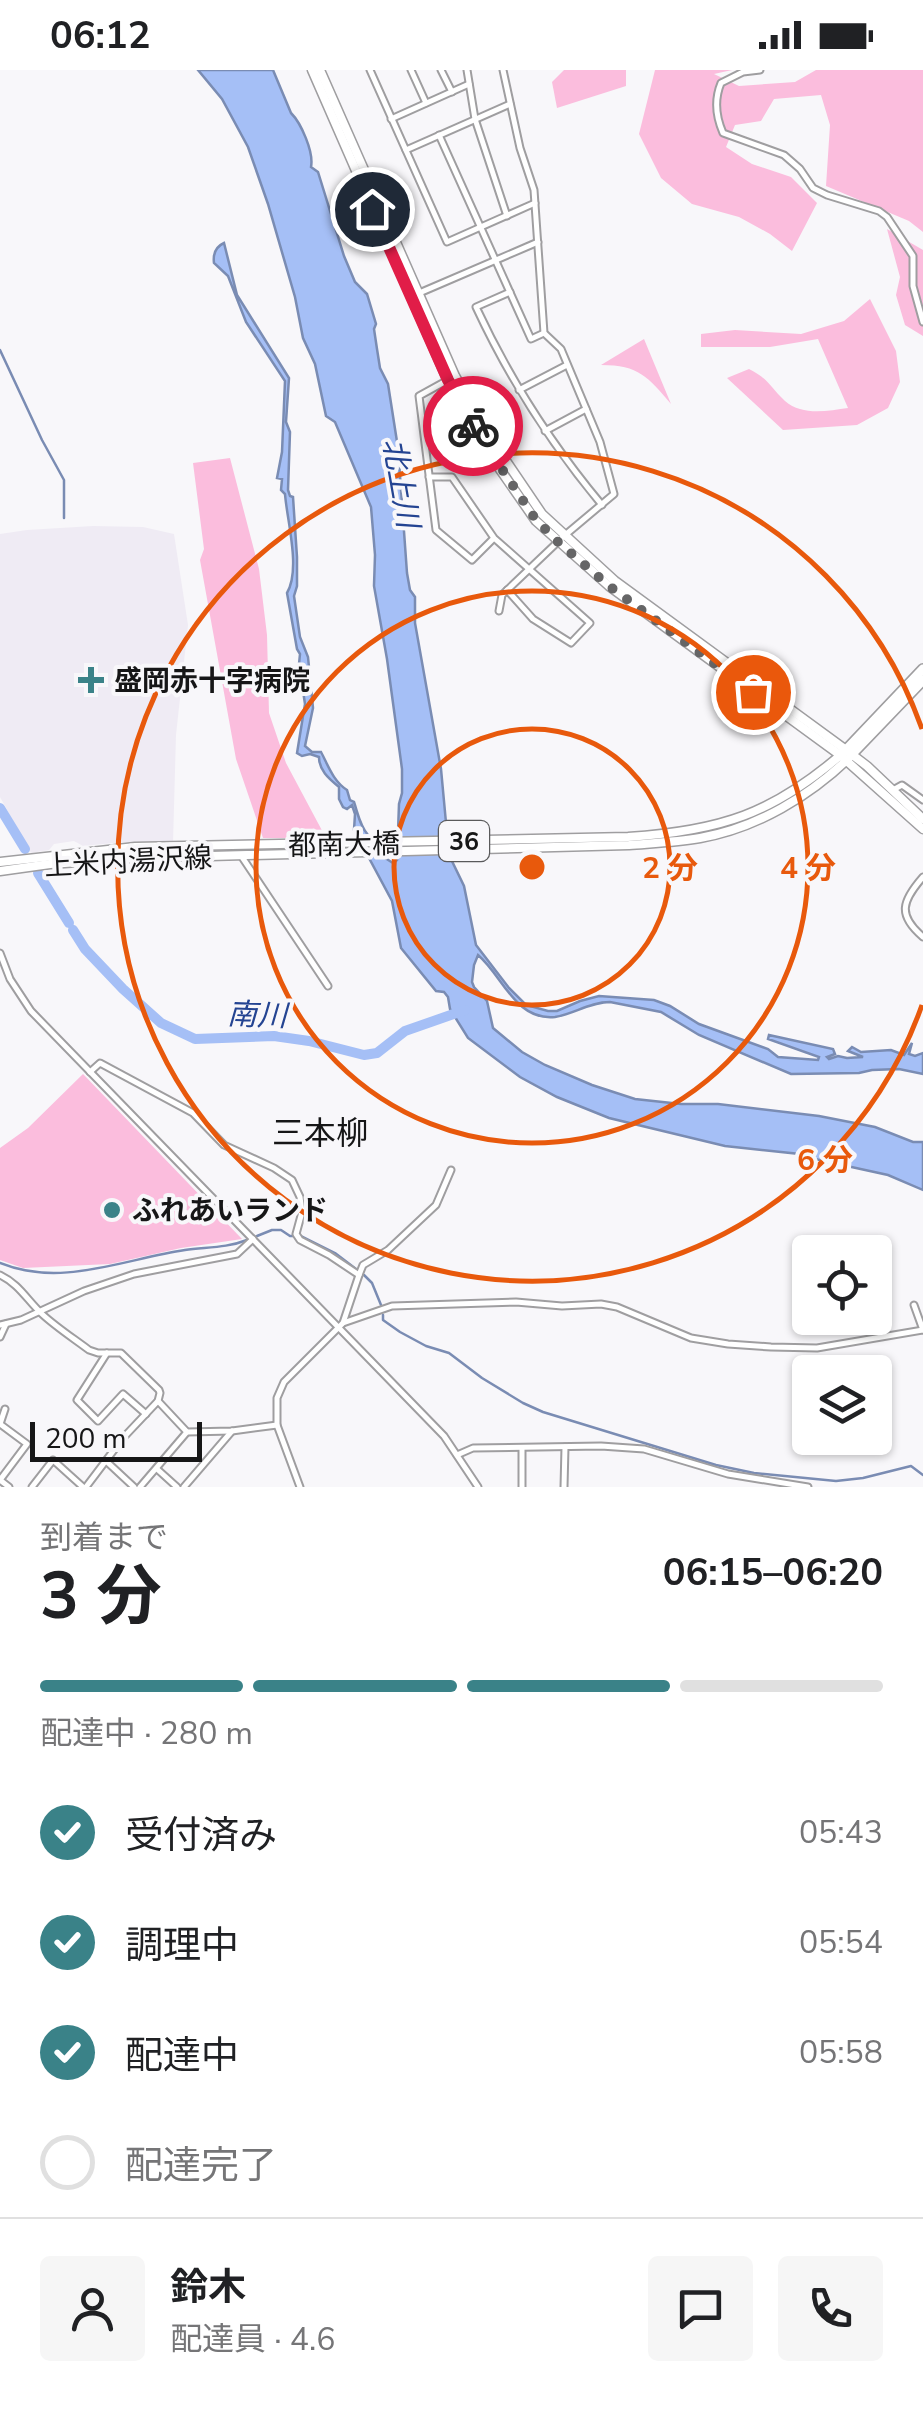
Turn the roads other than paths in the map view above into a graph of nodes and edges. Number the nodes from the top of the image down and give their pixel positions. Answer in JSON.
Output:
{"nodes":[{"id":1,"x":312,"y":70,"type":"edge"},
{"id":2,"x":320,"y":70,"type":"edge"},
{"id":3,"x":370,"y":70,"type":"edge"},
{"id":4,"x":411,"y":70,"type":"edge"},
{"id":5,"x":442,"y":70,"type":"edge"},
{"id":6,"x":467,"y":70,"type":"edge"},
{"id":7,"x":502,"y":70,"type":"edge"},
{"id":8,"x":760,"y":70,"type":"edge"},
{"id":9,"x":469,"y":84,"type":"junction"},
{"id":10,"x":452,"y":92,"type":"junction"},
{"id":11,"x":426,"y":104,"type":"junction"},
{"id":12,"x":510,"y":104,"type":"junction"},
{"id":13,"x":391,"y":118,"type":"junction"},
{"id":14,"x":475,"y":119,"type":"junction"},
{"id":15,"x":439,"y":135,"type":"junction"},
{"id":16,"x":406,"y":150,"type":"junction"},
{"id":17,"x":535,"y":203,"type":"junction"},
{"id":18,"x":506,"y":216,"type":"junction"},
{"id":19,"x":480,"y":227,"type":"junction"},
{"id":20,"x":538,"y":242,"type":"junction"},
{"id":21,"x":495,"y":260,"type":"junction"},
{"id":22,"x":510,"y":292,"type":"junction"},
{"id":23,"x":414,"y":296,"type":"junction"},
{"id":24,"x":923,"y":322,"type":"edge"},
{"id":25,"x":544,"y":333,"type":"junction"},
{"id":26,"x":568,"y":364,"type":"junction"},
{"id":27,"x":451,"y":378,"type":"junction"},
{"id":28,"x":520,"y":390,"type":"junction"},
{"id":29,"x":586,"y":410,"type":"junction"},
{"id":30,"x":545,"y":431,"type":"junction"},
{"id":31,"x":429,"y":477,"type":"junction"},
{"id":32,"x":602,"y":505,"type":"junction"},
{"id":33,"x":494,"y":538,"type":"junction"},
{"id":34,"x":562,"y":539,"type":"junction"},
{"id":35,"x":530,"y":569,"type":"junction"},
{"id":36,"x":507,"y":590,"type":"junction"},
{"id":37,"x":499,"y":611,"type":"dead end"},
{"id":38,"x":923,"y":669,"type":"edge"},
{"id":39,"x":923,"y":680,"type":"edge"},
{"id":40,"x":846,"y":755,"type":"junction"},
{"id":41,"x":891,"y":793,"type":"junction"},
{"id":42,"x":923,"y":800,"type":"edge"},
{"id":43,"x":923,"y":818,"type":"edge"},
{"id":44,"x":923,"y":829,"type":"edge"},
{"id":45,"x":253,"y":850,"type":"junction"},
{"id":46,"x":240,"y":854,"type":"junction"},
{"id":47,"x":0,"y":862,"type":"edge"},
{"id":48,"x":0,"y":871,"type":"edge"},
{"id":49,"x":923,"y":878,"type":"edge"},
{"id":50,"x":923,"y":937,"type":"edge"},
{"id":51,"x":0,"y":953,"type":"edge"},
{"id":52,"x":10,"y":979,"type":"junction"},
{"id":53,"x":2,"y":981,"type":"edge"},
{"id":54,"x":328,"y":986,"type":"dead end"},
{"id":55,"x":90,"y":1072,"type":"junction"},
{"id":56,"x":451,"y":1170,"type":"dead end"},
{"id":57,"x":253,"y":1239,"type":"junction"},
{"id":58,"x":0,"y":1274,"type":"edge"},
{"id":59,"x":359,"y":1274,"type":"junction"},
{"id":60,"x":40,"y":1312,"type":"junction"},
{"id":61,"x":923,"y":1315,"type":"edge"},
{"id":62,"x":3,"y":1324,"type":"edge"},
{"id":63,"x":341,"y":1325,"type":"junction"},
{"id":64,"x":923,"y":1330,"type":"edge"},
{"id":65,"x":0,"y":1338,"type":"edge"},
{"id":66,"x":107,"y":1353,"type":"junction"},
{"id":67,"x":158,"y":1402,"type":"junction"},
{"id":68,"x":5,"y":1409,"type":"dead end"},
{"id":69,"x":146,"y":1414,"type":"junction"},
{"id":70,"x":0,"y":1424,"type":"edge"},
{"id":71,"x":277,"y":1424,"type":"junction"},
{"id":72,"x":232,"y":1431,"type":"junction"},
{"id":73,"x":187,"y":1432,"type":"junction"},
{"id":74,"x":565,"y":1448,"type":"junction"},
{"id":75,"x":522,"y":1449,"type":"junction"},
{"id":76,"x":457,"y":1455,"type":"junction"},
{"id":77,"x":106,"y":1461,"type":"junction"},
{"id":78,"x":156,"y":1468,"type":"junction"},
{"id":79,"x":0,"y":1480,"type":"edge"},
{"id":80,"x":8,"y":1487,"type":"edge"},
{"id":81,"x":32,"y":1487,"type":"edge"},
{"id":82,"x":84,"y":1487,"type":"edge"},
{"id":83,"x":137,"y":1487,"type":"edge"},
{"id":84,"x":180,"y":1487,"type":"edge"},
{"id":85,"x":300,"y":1487,"type":"edge"},
{"id":86,"x":478,"y":1487,"type":"edge"},
{"id":87,"x":522,"y":1487,"type":"edge"},
{"id":88,"x":564,"y":1487,"type":"edge"},
{"id":89,"x":808,"y":1487,"type":"edge"}],
"edges":[{"from":1,"to":23,"type":"main road"},
{"from":2,"to":23,"type":"main road"},
{"from":3,"to":13,"type":"street"},
{"from":4,"to":11,"type":"street"},
{"from":5,"to":10,"type":"street"},
{"from":6,"to":9,"type":"street"},
{"from":7,"to":12,"type":"street"},
{"from":8,"to":24,"type":"street"},
{"from":9,"to":10,"type":"street"},
{"from":9,"to":14,"type":"street"},
{"from":10,"to":11,"type":"street"},
{"from":11,"to":13,"type":"street"},
{"from":12,"to":14,"type":"street"},
{"from":12,"to":17,"type":"street"},
{"from":13,"to":16,"type":"street"},
{"from":14,"to":15,"type":"street"},
{"from":14,"to":18,"type":"street"},
{"from":15,"to":16,"type":"street"},
{"from":15,"to":19,"type":"street"},
{"from":16,"to":19,"type":"street"},
{"from":17,"to":18,"type":"street"},
{"from":17,"to":20,"type":"street"},
{"from":18,"to":19,"type":"street"},
{"from":19,"to":21,"type":"street"},
{"from":20,"to":21,"type":"street"},
{"from":20,"to":25,"type":"street"},
{"from":21,"to":22,"type":"street"},
{"from":21,"to":23,"type":"street"},
{"from":22,"to":25,"type":"street"},
{"from":22,"to":28,"type":"street"},
{"from":23,"to":27,"type":"main road"},
{"from":25,"to":26,"type":"street"},
{"from":26,"to":28,"type":"street"},
{"from":26,"to":29,"type":"street"},
{"from":27,"to":31,"type":"street"},
{"from":27,"to":34,"type":"main road"},
{"from":28,"to":30,"type":"street"},
{"from":29,"to":30,"type":"street"},
{"from":29,"to":32,"type":"street"},
{"from":30,"to":32,"type":"street"},
{"from":31,"to":33,"type":"street"},
{"from":31,"to":33,"type":"street"},
{"from":32,"to":34,"type":"street"},
{"from":33,"to":35,"type":"street"},
{"from":34,"to":35,"type":"street"},
{"from":34,"to":40,"type":"main road"},
{"from":35,"to":36,"type":"street"},
{"from":35,"to":36,"type":"street"},
{"from":36,"to":37,"type":"street"},
{"from":38,"to":40,"type":"highway"},
{"from":39,"to":40,"type":"highway"},
{"from":40,"to":41,"type":"main road"},
{"from":40,"to":45,"type":"main road","name":"都南大橋","number":"36"},
{"from":41,"to":42,"type":"street"},
{"from":41,"to":43,"type":"main road"},
{"from":41,"to":44,"type":"main road"},
{"from":45,"to":46,"type":"main road","name":"上米内湯沢線","number":"36"},
{"from":45,"to":47,"type":"main road","name":"上米内湯沢線","number":"36"},
{"from":46,"to":48,"type":"main road","name":"上米内湯沢線","number":"36"},
{"from":46,"to":54,"type":"street"},
{"from":49,"to":50,"type":"street"},
{"from":51,"to":52,"type":"street"},
{"from":52,"to":53,"type":"street"},
{"from":52,"to":55,"type":"street"},
{"from":55,"to":57,"type":"street"},
{"from":55,"to":59,"type":"street"},
{"from":56,"to":59,"type":"street"},
{"from":57,"to":60,"type":"street"},
{"from":57,"to":63,"type":"street"},
{"from":58,"to":60,"type":"street"},
{"from":59,"to":63,"type":"street"},
{"from":60,"to":62,"type":"street"},
{"from":60,"to":66,"type":"street"},
{"from":61,"to":64,"type":"street"},
{"from":62,"to":65,"type":"street"},
{"from":63,"to":64,"type":"street"},
{"from":63,"to":71,"type":"street"},
{"from":63,"to":76,"type":"street"},
{"from":66,"to":67,"type":"street"},
{"from":66,"to":69,"type":"street"},
{"from":67,"to":69,"type":"street"},
{"from":67,"to":73,"type":"street"},
{"from":68,"to":70,"type":"street"},
{"from":69,"to":77,"type":"street"},
{"from":70,"to":79,"type":"street"},
{"from":71,"to":72,"type":"street"},
{"from":71,"to":85,"type":"street"},
{"from":72,"to":73,"type":"street"},
{"from":72,"to":84,"type":"street"},
{"from":73,"to":78,"type":"street"},
{"from":74,"to":75,"type":"street"},
{"from":74,"to":88,"type":"street"},
{"from":74,"to":89,"type":"street"},
{"from":75,"to":76,"type":"street"},
{"from":75,"to":87,"type":"street"},
{"from":76,"to":86,"type":"street"},
{"from":77,"to":82,"type":"street"},
{"from":77,"to":83,"type":"street"},
{"from":78,"to":83,"type":"street"},
{"from":78,"to":84,"type":"street"},
{"from":79,"to":80,"type":"street"},
{"from":81,"to":82,"type":"street"}]}
